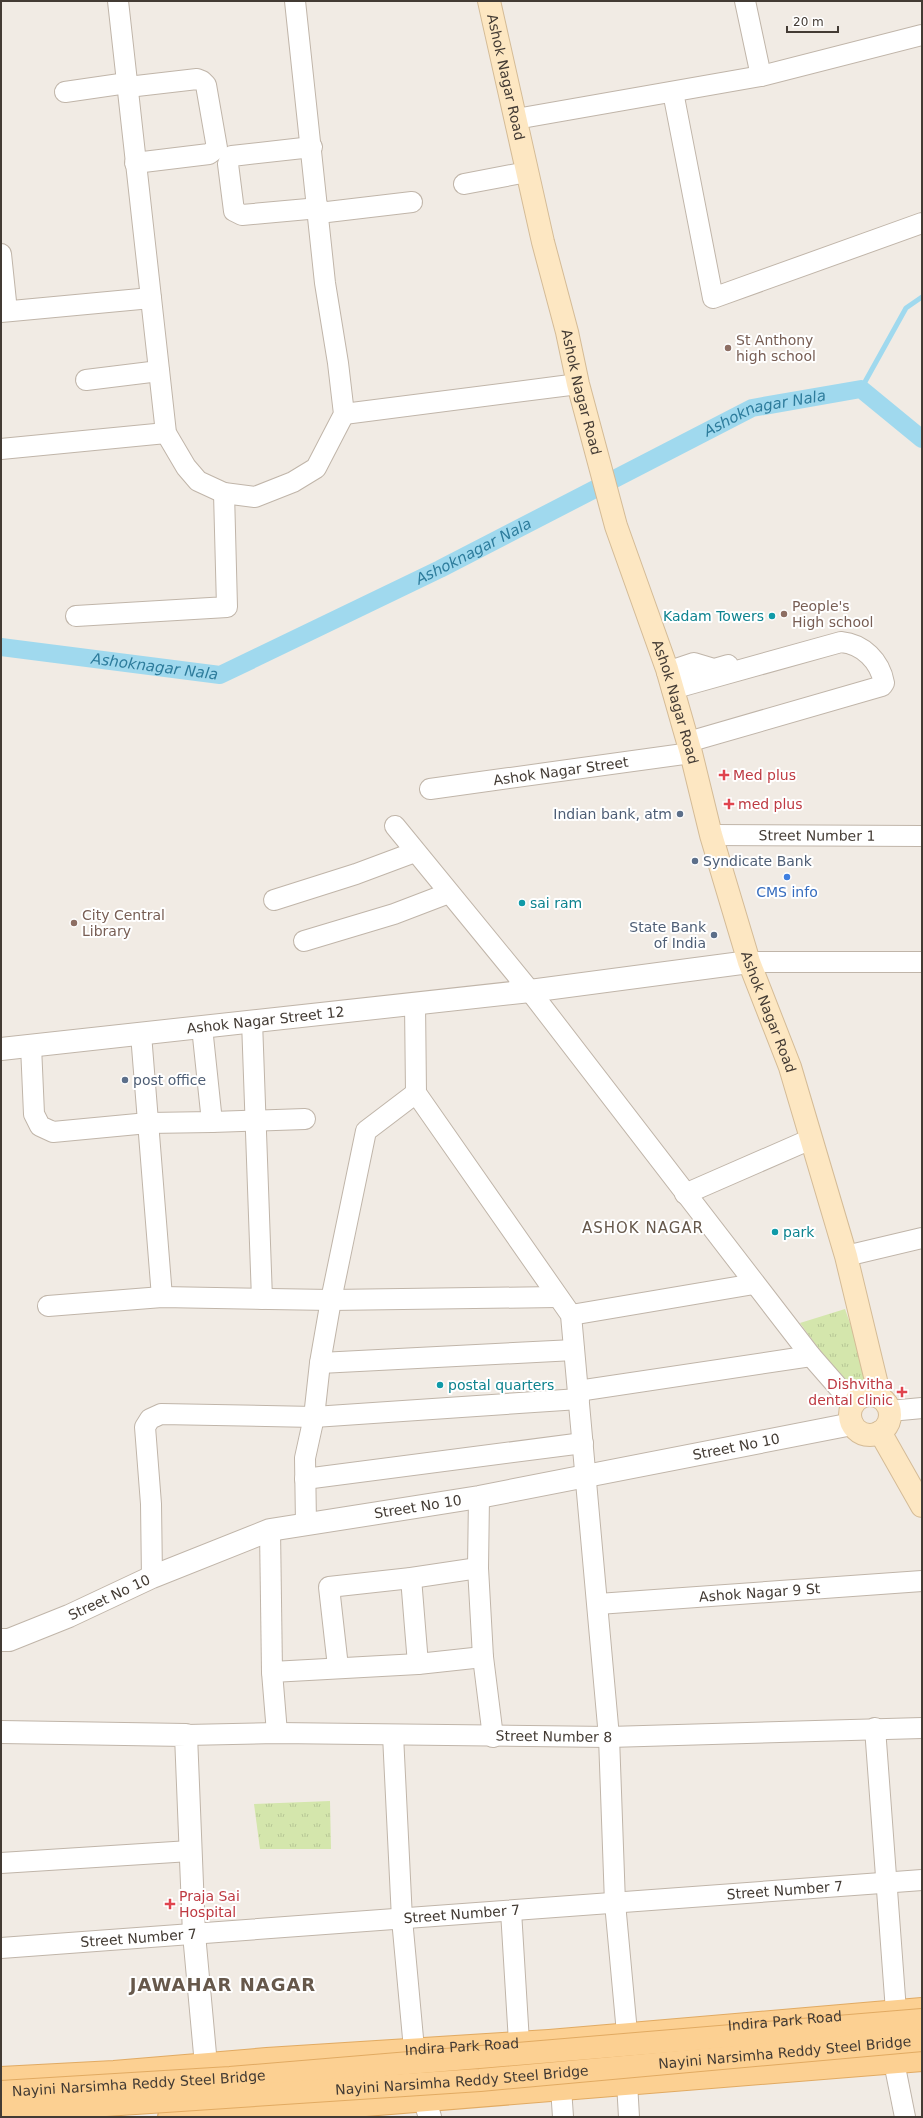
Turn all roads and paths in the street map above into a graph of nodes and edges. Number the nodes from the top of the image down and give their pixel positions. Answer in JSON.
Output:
{"nodes":[{"id":1,"x":118,"y":1,"type":"edge"},
{"id":2,"x":295,"y":1,"type":"edge"},
{"id":3,"x":489,"y":1,"type":"edge"},
{"id":4,"x":745,"y":1,"type":"edge"},
{"id":5,"x":922,"y":35,"type":"edge"},
{"id":6,"x":761,"y":76,"type":"junction"},
{"id":7,"x":128,"y":85,"type":"junction"},
{"id":8,"x":65,"y":92,"type":"dead end"},
{"id":9,"x":673,"y":92,"type":"junction"},
{"id":10,"x":516,"y":119,"type":"junction"},
{"id":11,"x":312,"y":147,"type":"junction"},
{"id":12,"x":135,"y":163,"type":"junction"},
{"id":13,"x":528,"y":172,"type":"junction"},
{"id":14,"x":464,"y":184,"type":"dead end"},
{"id":15,"x":412,"y":202,"type":"dead end"},
{"id":16,"x":319,"y":210,"type":"junction"},
{"id":17,"x":922,"y":223,"type":"edge"},
{"id":18,"x":1,"y":254,"type":"edge"},
{"id":19,"x":151,"y":298,"type":"junction"},
{"id":20,"x":4,"y":311,"type":"edge"},
{"id":21,"x":159,"y":371,"type":"junction"},
{"id":22,"x":86,"y":380,"type":"dead end"},
{"id":23,"x":578,"y":384,"type":"junction"},
{"id":24,"x":344,"y":414,"type":"junction"},
{"id":25,"x":166,"y":433,"type":"junction"},
{"id":26,"x":1,"y":449,"type":"edge"},
{"id":27,"x":224,"y":493,"type":"junction"},
{"id":28,"x":76,"y":616,"type":"dead end"},
{"id":29,"x":837,"y":632,"type":"dead end"},
{"id":30,"x":670,"y":680,"type":"junction"},
{"id":31,"x":690,"y":748,"type":"junction"},
{"id":32,"x":430,"y":789,"type":"dead end"},
{"id":33,"x":395,"y":826,"type":"dead end"},
{"id":34,"x":711,"y":836,"type":"junction"},
{"id":35,"x":922,"y":836,"type":"edge"},
{"id":36,"x":415,"y":852,"type":"junction"},
{"id":37,"x":449,"y":893,"type":"junction"},
{"id":38,"x":274,"y":900,"type":"dead end"},
{"id":39,"x":304,"y":941,"type":"dead end"},
{"id":40,"x":749,"y":962,"type":"junction"},
{"id":41,"x":922,"y":962,"type":"edge"},
{"id":42,"x":530,"y":991,"type":"junction"},
{"id":43,"x":415,"y":1004,"type":"junction"},
{"id":44,"x":252,"y":1021,"type":"junction"},
{"id":45,"x":202,"y":1027,"type":"junction"},
{"id":46,"x":141,"y":1034,"type":"junction"},
{"id":47,"x":31,"y":1046,"type":"junction"},
{"id":48,"x":1,"y":1049,"type":"edge"},
{"id":49,"x":416,"y":1093,"type":"junction"},
{"id":50,"x":255,"y":1119,"type":"junction"},
{"id":51,"x":305,"y":1119,"type":"dead end"},
{"id":52,"x":212,"y":1122,"type":"junction"},
{"id":53,"x":148,"y":1123,"type":"junction"},
{"id":54,"x":811,"y":1139,"type":"junction"},
{"id":55,"x":685,"y":1194,"type":"junction"},
{"id":56,"x":922,"y":1238,"type":"edge"},
{"id":57,"x":846,"y":1256,"type":"junction"},
{"id":58,"x":754,"y":1284,"type":"junction"},
{"id":59,"x":162,"y":1297,"type":"junction"},
{"id":60,"x":557,"y":1297,"type":"junction"},
{"id":61,"x":262,"y":1299,"type":"junction"},
{"id":62,"x":331,"y":1300,"type":"junction"},
{"id":63,"x":48,"y":1306,"type":"dead end"},
{"id":64,"x":571,"y":1315,"type":"junction"},
{"id":65,"x":574,"y":1350,"type":"junction"},
{"id":66,"x":811,"y":1356,"type":"junction"},
{"id":67,"x":320,"y":1363,"type":"junction"},
{"id":68,"x":579,"y":1395,"type":"junction"},
{"id":69,"x":885,"y":1404,"type":"junction"},
{"id":70,"x":922,"y":1408,"type":"edge"},
{"id":71,"x":852,"y":1414,"type":"junction"},
{"id":72,"x":314,"y":1417,"type":"junction"},
{"id":73,"x":880,"y":1432,"type":"junction"},
{"id":74,"x":583,"y":1443,"type":"junction"},
{"id":75,"x":586,"y":1475,"type":"junction"},
{"id":76,"x":305,"y":1479,"type":"junction"},
{"id":77,"x":479,"y":1496,"type":"junction"},
{"id":78,"x":922,"y":1506,"type":"edge"},
{"id":79,"x":306,"y":1524,"type":"junction"},
{"id":80,"x":270,"y":1530,"type":"junction"},
{"id":81,"x":478,"y":1568,"type":"junction"},
{"id":82,"x":152,"y":1577,"type":"junction"},
{"id":83,"x":411,"y":1578,"type":"junction"},
{"id":84,"x":922,"y":1581,"type":"edge"},
{"id":85,"x":598,"y":1604,"type":"junction"},
{"id":86,"x":1,"y":1640,"type":"edge"},
{"id":87,"x":483,"y":1657,"type":"junction"},
{"id":88,"x":418,"y":1664,"type":"junction"},
{"id":89,"x":338,"y":1668,"type":"junction"},
{"id":90,"x":272,"y":1672,"type":"junction"},
{"id":91,"x":875,"y":1728,"type":"junction"},
{"id":92,"x":922,"y":1728,"type":"edge"},
{"id":93,"x":1,"y":1732,"type":"edge"},
{"id":94,"x":277,"y":1733,"type":"junction"},
{"id":95,"x":186,"y":1735,"type":"junction"},
{"id":96,"x":393,"y":1735,"type":"junction"},
{"id":97,"x":493,"y":1737,"type":"junction"},
{"id":98,"x":609,"y":1737,"type":"junction"},
{"id":99,"x":190,"y":1851,"type":"junction"},
{"id":100,"x":1,"y":1863,"type":"edge"},
{"id":101,"x":922,"y":1880,"type":"edge"},
{"id":102,"x":886,"y":1883,"type":"junction"},
{"id":103,"x":615,"y":1903,"type":"junction"},
{"id":104,"x":511,"y":1911,"type":"junction"},
{"id":105,"x":402,"y":1919,"type":"junction"},
{"id":106,"x":194,"y":1934,"type":"junction"},
{"id":107,"x":1,"y":1948,"type":"edge"},
{"id":108,"x":922,"y":2009,"type":"edge"},
{"id":109,"x":896,"y":2011,"type":"junction"},
{"id":110,"x":784,"y":2020,"type":"junction"},
{"id":111,"x":922,"y":2020,"type":"edge"},
{"id":112,"x":627,"y":2034,"type":"junction"},
{"id":113,"x":922,"y":2040,"type":"edge"},
{"id":114,"x":519,"y":2042,"type":"junction"},
{"id":115,"x":414,"y":2049,"type":"junction"},
{"id":116,"x":922,"y":2060,"type":"edge"},
{"id":117,"x":894,"y":2062,"type":"junction"},
{"id":118,"x":206,"y":2065,"type":"junction"},
{"id":119,"x":788,"y":2070,"type":"junction"},
{"id":120,"x":1,"y":2078,"type":"edge"},
{"id":121,"x":627,"y":2083,"type":"junction"},
{"id":122,"x":561,"y":2088,"type":"junction"},
{"id":123,"x":1,"y":2092,"type":"edge"},
{"id":124,"x":427,"y":2108,"type":"edge"},
{"id":125,"x":1,"y":2112,"type":"edge"},
{"id":126,"x":267,"y":2115,"type":"edge"},
{"id":127,"x":169,"y":2117,"type":"edge"},
{"id":128,"x":563,"y":2117,"type":"edge"},
{"id":129,"x":630,"y":2117,"type":"edge"},
{"id":130,"x":905,"y":2117,"type":"edge"}],
"edges":[{"from":1,"to":7,"type":"street"},
{"from":2,"to":11,"type":"street"},
{"from":3,"to":10,"type":"main road","name":"Ashok Nagar Road"},
{"from":4,"to":6,"type":"street"},
{"from":5,"to":6,"type":"street"},
{"from":6,"to":9,"type":"street"},
{"from":7,"to":8,"type":"street"},
{"from":7,"to":12,"type":"street"},
{"from":7,"to":12,"type":"street"},
{"from":9,"to":10,"type":"street"},
{"from":9,"to":17,"type":"street"},
{"from":10,"to":13,"type":"main road","name":"Ashok Nagar Road"},
{"from":11,"to":16,"type":"street"},
{"from":11,"to":16,"type":"street"},
{"from":12,"to":19,"type":"street"},
{"from":13,"to":14,"type":"street"},
{"from":13,"to":23,"type":"main road","name":"Ashok Nagar Road"},
{"from":15,"to":16,"type":"street"},
{"from":16,"to":24,"type":"street"},
{"from":18,"to":20,"type":"street"},
{"from":19,"to":20,"type":"street"},
{"from":19,"to":21,"type":"street"},
{"from":21,"to":22,"type":"street"},
{"from":21,"to":25,"type":"street"},
{"from":23,"to":24,"type":"street"},
{"from":23,"to":30,"type":"main road","name":"Ashok Nagar Road"},
{"from":24,"to":27,"type":"street"},
{"from":25,"to":26,"type":"street"},
{"from":25,"to":27,"type":"street"},
{"from":27,"to":28,"type":"street"},
{"from":29,"to":30,"type":"street"},
{"from":30,"to":31,"type":"main road","name":"Ashok Nagar Road"},
{"from":30,"to":31,"type":"street","name":"Ashok Nagar Street"},
{"from":31,"to":32,"type":"street","name":"Ashok Nagar Street"},
{"from":31,"to":34,"type":"main road","name":"Ashok Nagar Road"},
{"from":33,"to":36,"type":"street"},
{"from":34,"to":35,"type":"street","name":"Street Number 1"},
{"from":34,"to":40,"type":"main road","name":"Ashok Nagar Road"},
{"from":36,"to":37,"type":"street"},
{"from":36,"to":38,"type":"street"},
{"from":37,"to":39,"type":"street"},
{"from":37,"to":42,"type":"street"},
{"from":40,"to":41,"type":"street"},
{"from":40,"to":42,"type":"street","name":"Ashok Nagar Street 12"},
{"from":40,"to":54,"type":"main road","name":"Ashok Nagar Road"},
{"from":42,"to":43,"type":"street","name":"Ashok Nagar Street 12"},
{"from":42,"to":55,"type":"street"},
{"from":43,"to":44,"type":"street","name":"Ashok Nagar Street 12"},
{"from":43,"to":49,"type":"street"},
{"from":44,"to":45,"type":"street","name":"Ashok Nagar Street 12"},
{"from":44,"to":50,"type":"street"},
{"from":45,"to":46,"type":"street","name":"Ashok Nagar Street 12"},
{"from":45,"to":52,"type":"street"},
{"from":46,"to":47,"type":"street","name":"Ashok Nagar Street 12"},
{"from":46,"to":53,"type":"street"},
{"from":47,"to":48,"type":"street","name":"Ashok Nagar Street 12"},
{"from":47,"to":53,"type":"street"},
{"from":49,"to":60,"type":"street"},
{"from":49,"to":62,"type":"street"},
{"from":50,"to":51,"type":"street"},
{"from":50,"to":52,"type":"street"},
{"from":50,"to":61,"type":"street"},
{"from":52,"to":53,"type":"street"},
{"from":53,"to":59,"type":"street"},
{"from":54,"to":55,"type":"street"},
{"from":54,"to":57,"type":"main road","name":"Ashok Nagar Road"},
{"from":55,"to":58,"type":"street"},
{"from":56,"to":57,"type":"street"},
{"from":57,"to":69,"type":"main road","name":"Ashok Nagar Road"},
{"from":58,"to":64,"type":"street"},
{"from":58,"to":66,"type":"street"},
{"from":59,"to":61,"type":"street"},
{"from":59,"to":63,"type":"street"},
{"from":60,"to":62,"type":"street"},
{"from":60,"to":64,"type":"street"},
{"from":61,"to":62,"type":"street"},
{"from":62,"to":67,"type":"street"},
{"from":64,"to":65,"type":"street"},
{"from":65,"to":67,"type":"street"},
{"from":65,"to":68,"type":"street"},
{"from":66,"to":68,"type":"street"},
{"from":66,"to":71,"type":"street"},
{"from":67,"to":72,"type":"street"},
{"from":68,"to":72,"type":"street"},
{"from":68,"to":74,"type":"street"},
{"from":69,"to":70,"type":"street"},
{"from":69,"to":71,"type":"main road"},
{"from":69,"to":73,"type":"main road"},
{"from":71,"to":73,"type":"main road"},
{"from":71,"to":75,"type":"street","name":"Street No 10"},
{"from":72,"to":76,"type":"street"},
{"from":72,"to":82,"type":"street"},
{"from":73,"to":78,"type":"main road"},
{"from":74,"to":75,"type":"street"},
{"from":74,"to":76,"type":"street"},
{"from":75,"to":77,"type":"street","name":"Street No 10"},
{"from":75,"to":85,"type":"street"},
{"from":76,"to":79,"type":"street"},
{"from":77,"to":79,"type":"street","name":"Street No 10"},
{"from":77,"to":81,"type":"street"},
{"from":79,"to":80,"type":"street","name":"Street No 10"},
{"from":80,"to":82,"type":"street","name":"Street No 10"},
{"from":80,"to":90,"type":"street"},
{"from":81,"to":83,"type":"street"},
{"from":81,"to":87,"type":"street"},
{"from":82,"to":86,"type":"street","name":"Street No 10"},
{"from":83,"to":88,"type":"street"},
{"from":83,"to":89,"type":"street"},
{"from":84,"to":85,"type":"street","name":"Ashok Nagar 9 St"},
{"from":85,"to":98,"type":"street"},
{"from":87,"to":88,"type":"street"},
{"from":87,"to":97,"type":"street"},
{"from":88,"to":89,"type":"street"},
{"from":89,"to":90,"type":"street"},
{"from":90,"to":94,"type":"street"},
{"from":91,"to":92,"type":"street","name":"Street Number 8"},
{"from":91,"to":98,"type":"street","name":"Street Number 8"},
{"from":91,"to":102,"type":"street"},
{"from":93,"to":95,"type":"street"},
{"from":94,"to":95,"type":"street","name":"Street Number 8"},
{"from":94,"to":96,"type":"street","name":"Street Number 8"},
{"from":95,"to":99,"type":"street"},
{"from":96,"to":97,"type":"street","name":"Street Number 8"},
{"from":96,"to":105,"type":"street"},
{"from":97,"to":98,"type":"street","name":"Street Number 8"},
{"from":98,"to":103,"type":"street"},
{"from":99,"to":100,"type":"street"},
{"from":99,"to":106,"type":"street"},
{"from":101,"to":102,"type":"street","name":"Street Number 7"},
{"from":102,"to":103,"type":"street","name":"Street Number 7"},
{"from":102,"to":109,"type":"street"},
{"from":103,"to":104,"type":"street","name":"Street Number 7"},
{"from":103,"to":112,"type":"street"},
{"from":104,"to":105,"type":"street","name":"Street Number 7"},
{"from":104,"to":114,"type":"street"},
{"from":105,"to":106,"type":"street","name":"Street Number 7"},
{"from":105,"to":115,"type":"street"},
{"from":106,"to":107,"type":"street","name":"Street Number 7"},
{"from":106,"to":118,"type":"street"},
{"from":108,"to":109,"type":"main road","name":"Indira Park Road"},
{"from":109,"to":110,"type":"main road","name":"Indira Park Road"},
{"from":110,"to":112,"type":"main road","name":"Indira Park Road"},
{"from":110,"to":119,"type":"main road"},
{"from":111,"to":123,"type":"main road","name":"Nayini Narsimha Reddy Steel Bridge","bridge":true},
{"from":112,"to":114,"type":"main road","name":"Indira Park Road"},
{"from":113,"to":125,"type":"main road","name":"Nayini Narsimha Reddy Steel Bridge","bridge":true},
{"from":114,"to":115,"type":"main road","name":"Indira Park Road"},
{"from":115,"to":118,"type":"main road","name":"Indira Park Road"},
{"from":116,"to":117,"type":"main road"},
{"from":117,"to":119,"type":"main road"},
{"from":117,"to":130,"type":"street"},
{"from":118,"to":120,"type":"main road","name":"Indira Park Road"},
{"from":119,"to":121,"type":"main road"},
{"from":121,"to":122,"type":"main road"},
{"from":121,"to":129,"type":"street"},
{"from":122,"to":124,"type":"main road"},
{"from":122,"to":128,"type":"street"},
{"from":124,"to":126,"type":"main road"},
{"from":126,"to":127,"type":"main road"}]}
